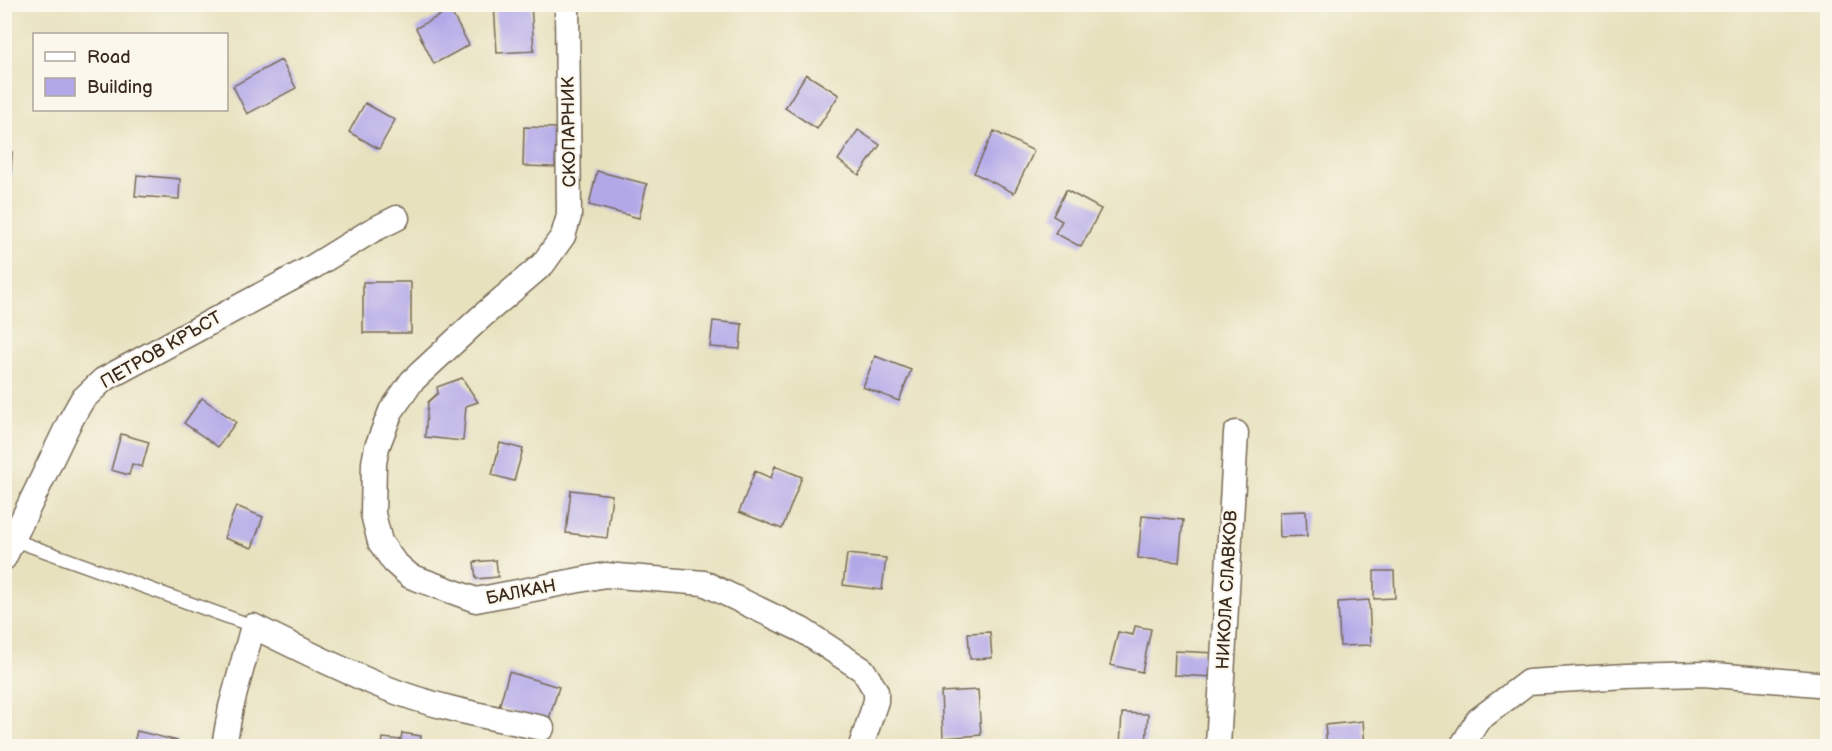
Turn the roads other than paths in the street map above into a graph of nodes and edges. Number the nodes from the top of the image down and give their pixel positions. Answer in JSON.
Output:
{"nodes":[{"id":1,"x":567,"y":4,"type":"edge"},
{"id":2,"x":397,"y":218,"type":"dead end"},
{"id":3,"x":551,"y":254,"type":"joint"},
{"id":4,"x":1236,"y":434,"type":"dead end"},
{"id":5,"x":9,"y":549,"type":"edge"},
{"id":6,"x":253,"y":626,"type":"junction"},
{"id":7,"x":1827,"y":685,"type":"edge"},
{"id":8,"x":542,"y":728,"type":"dead end"},
{"id":9,"x":224,"y":747,"type":"edge"},
{"id":10,"x":861,"y":747,"type":"edge"},
{"id":11,"x":1218,"y":747,"type":"edge"},
{"id":12,"x":1462,"y":747,"type":"edge"}],
"edges":[{"from":1,"to":3,"type":"street","name":"СКОПАРНИК"},
{"from":2,"to":5,"type":"street","name":"ПЕТРОВ КРЪСТ"},
{"from":3,"to":10,"type":"street","name":"БАЛКАН"},
{"from":4,"to":11,"type":"street","name":"НИКОЛА СЛАВКОВ"},
{"from":5,"to":6,"type":"lane"},
{"from":6,"to":8,"type":"street"},
{"from":6,"to":9,"type":"street"},
{"from":7,"to":12,"type":"street"}]}
